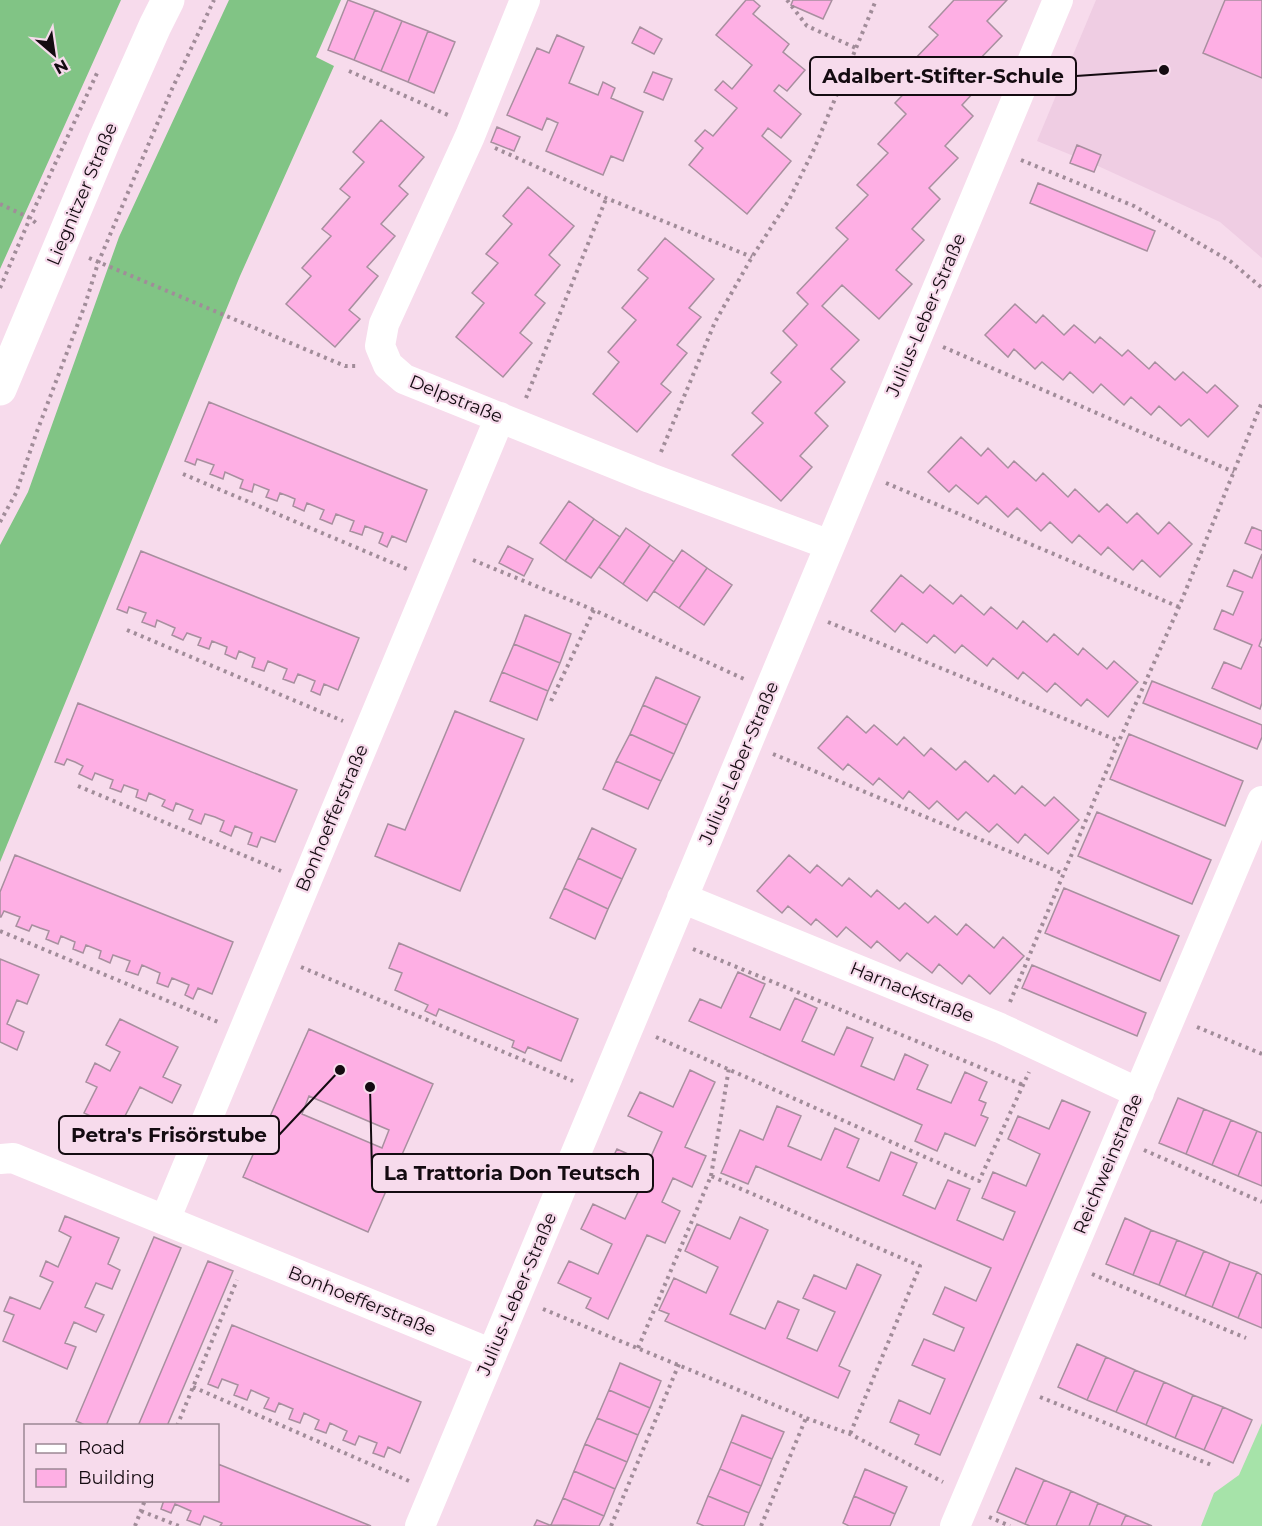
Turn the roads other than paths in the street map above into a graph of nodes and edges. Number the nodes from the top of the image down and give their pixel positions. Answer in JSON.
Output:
{"nodes":[{"id":1,"x":168,"y":0,"type":"edge"},
{"id":2,"x":525,"y":0,"type":"edge"},
{"id":3,"x":1058,"y":0,"type":"edge"},
{"id":4,"x":0,"y":389,"type":"edge"},
{"id":5,"x":508,"y":420,"type":"junction"},
{"id":6,"x":830,"y":545,"type":"junction"},
{"id":7,"x":1262,"y":801,"type":"edge"},
{"id":8,"x":682,"y":898,"type":"junction"},
{"id":9,"x":1139,"y":1093,"type":"junction"},
{"id":10,"x":0,"y":1159,"type":"edge"},
{"id":11,"x":165,"y":1220,"type":"junction"},
{"id":12,"x":492,"y":1354,"type":"junction"},
{"id":13,"x":420,"y":1526,"type":"edge"},
{"id":14,"x":955,"y":1526,"type":"edge"}],
"edges":[{"from":1,"to":4,"type":"main road","name":"Liegnitzer Straße"},
{"from":2,"to":5,"type":"street","name":"Delpstraße"},
{"from":3,"to":6,"type":"street","name":"Julius-Leber-Straße"},
{"from":5,"to":6,"type":"street","name":"Delpstraße"},
{"from":5,"to":11,"type":"street","name":"Bonhoefferstraße"},
{"from":6,"to":8,"type":"street","name":"Julius-Leber-Straße"},
{"from":7,"to":9,"type":"street","name":"Reichweinstraße"},
{"from":8,"to":9,"type":"street","name":"Harnackstraße"},
{"from":8,"to":12,"type":"street","name":"Julius-Leber-Straße"},
{"from":9,"to":14,"type":"street","name":"Reichweinstraße"},
{"from":10,"to":11,"type":"street","name":"Bonhoefferstraße"},
{"from":11,"to":12,"type":"street","name":"Bonhoefferstraße"},
{"from":12,"to":13,"type":"street","name":"Julius-Leber-Straße"}]}
